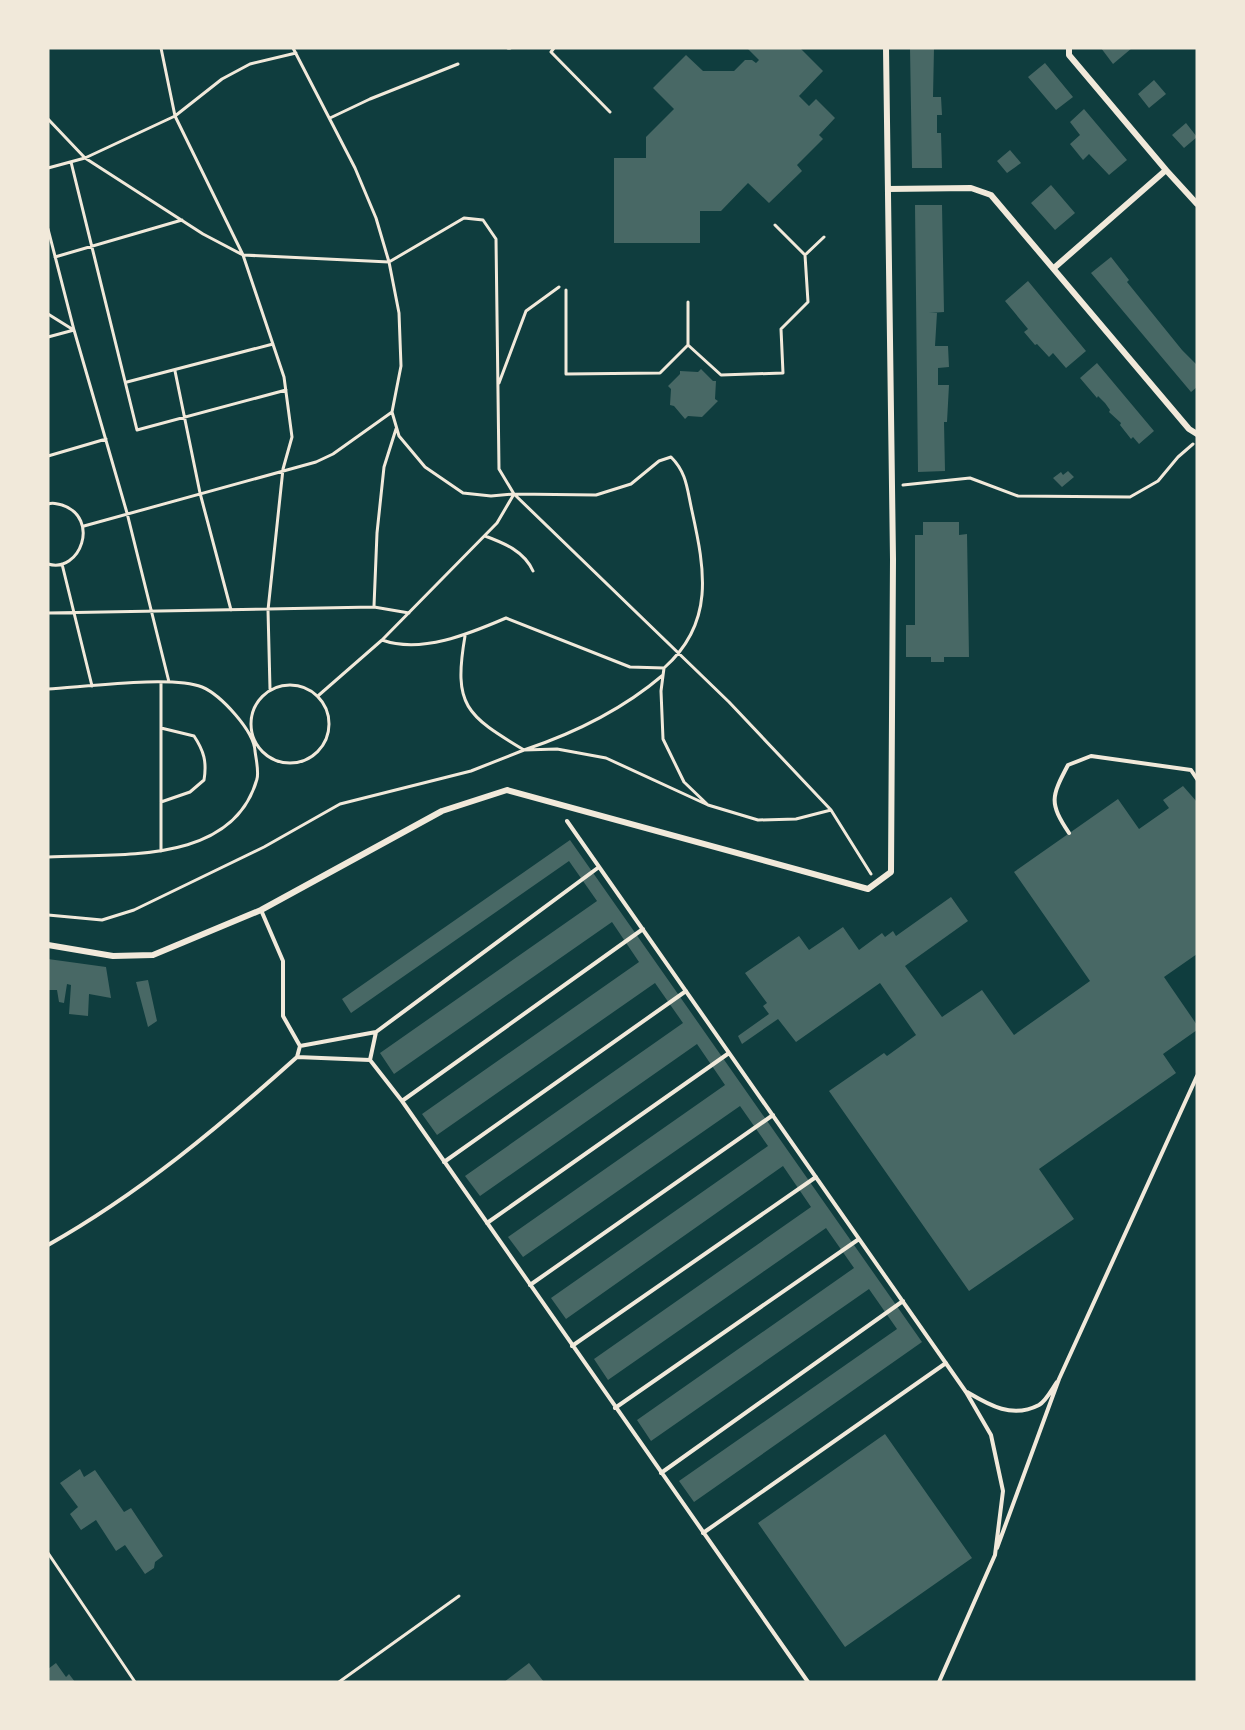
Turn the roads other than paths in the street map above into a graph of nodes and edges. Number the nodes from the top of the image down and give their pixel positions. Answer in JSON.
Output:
{"nodes":[{"id":1,"x":886,"y":48,"type":"edge"},
{"id":2,"x":1069,"y":48,"type":"edge"},
{"id":3,"x":1166,"y":170,"type":"junction"},
{"id":4,"x":888,"y":189,"type":"junction"},
{"id":5,"x":1197,"y":204,"type":"edge"},
{"id":6,"x":1054,"y":268,"type":"junction"},
{"id":7,"x":1197,"y":434,"type":"edge"},
{"id":8,"x":1197,"y":779,"type":"edge"},
{"id":9,"x":567,"y":822,"type":"dead end"},
{"id":10,"x":1069,"y":833,"type":"dead end"},
{"id":11,"x":599,"y":867,"type":"junction"},
{"id":12,"x":261,"y":910,"type":"junction"},
{"id":13,"x":643,"y":929,"type":"junction"},
{"id":14,"x":48,"y":945,"type":"edge"},
{"id":15,"x":686,"y":991,"type":"junction"},
{"id":16,"x":376,"y":1032,"type":"junction"},
{"id":17,"x":300,"y":1046,"type":"junction"},
{"id":18,"x":729,"y":1053,"type":"junction"},
{"id":19,"x":297,"y":1057,"type":"junction"},
{"id":20,"x":370,"y":1060,"type":"junction"},
{"id":21,"x":1197,"y":1076,"type":"edge"},
{"id":22,"x":402,"y":1101,"type":"junction"},
{"id":23,"x":773,"y":1115,"type":"junction"},
{"id":24,"x":444,"y":1162,"type":"junction"},
{"id":25,"x":816,"y":1177,"type":"junction"},
{"id":26,"x":487,"y":1223,"type":"junction"},
{"id":27,"x":859,"y":1239,"type":"junction"},
{"id":28,"x":48,"y":1245,"type":"edge"},
{"id":29,"x":530,"y":1285,"type":"junction"},
{"id":30,"x":903,"y":1301,"type":"junction"},
{"id":31,"x":572,"y":1346,"type":"junction"},
{"id":32,"x":946,"y":1363,"type":"junction"},
{"id":33,"x":1059,"y":1379,"type":"junction"},
{"id":34,"x":966,"y":1392,"type":"junction"},
{"id":35,"x":615,"y":1408,"type":"junction"},
{"id":36,"x":661,"y":1473,"type":"junction"},
{"id":37,"x":703,"y":1533,"type":"junction"},
{"id":38,"x":995,"y":1555,"type":"junction"},
{"id":39,"x":808,"y":1682,"type":"edge"},
{"id":40,"x":939,"y":1682,"type":"edge"}],
"edges":[{"from":1,"to":4,"type":"street"},
{"from":2,"to":3,"type":"street"},
{"from":3,"to":5,"type":"street"},
{"from":3,"to":6,"type":"street"},
{"from":4,"to":6,"type":"street"},
{"from":4,"to":12,"type":"street"},
{"from":6,"to":7,"type":"street"},
{"from":8,"to":10,"type":"lane"},
{"from":9,"to":11,"type":"lane"},
{"from":11,"to":13,"type":"lane"},
{"from":11,"to":16,"type":"lane"},
{"from":12,"to":14,"type":"street"},
{"from":12,"to":17,"type":"lane"},
{"from":13,"to":15,"type":"lane"},
{"from":13,"to":22,"type":"lane"},
{"from":15,"to":18,"type":"lane"},
{"from":15,"to":24,"type":"lane"},
{"from":16,"to":17,"type":"lane"},
{"from":16,"to":20,"type":"lane"},
{"from":17,"to":19,"type":"lane"},
{"from":18,"to":23,"type":"lane"},
{"from":18,"to":26,"type":"lane"},
{"from":19,"to":20,"type":"lane"},
{"from":19,"to":28,"type":"lane"},
{"from":20,"to":22,"type":"lane"},
{"from":21,"to":33,"type":"lane"},
{"from":22,"to":24,"type":"lane"},
{"from":23,"to":25,"type":"lane"},
{"from":23,"to":29,"type":"lane"},
{"from":24,"to":26,"type":"lane"},
{"from":25,"to":27,"type":"lane"},
{"from":25,"to":31,"type":"lane"},
{"from":26,"to":29,"type":"lane"},
{"from":27,"to":30,"type":"lane"},
{"from":27,"to":35,"type":"lane"},
{"from":29,"to":31,"type":"lane"},
{"from":30,"to":32,"type":"lane"},
{"from":30,"to":36,"type":"lane"},
{"from":31,"to":35,"type":"lane"},
{"from":32,"to":34,"type":"lane"},
{"from":32,"to":37,"type":"lane"},
{"from":33,"to":34,"type":"lane"},
{"from":33,"to":38,"type":"lane"},
{"from":34,"to":38,"type":"lane"},
{"from":35,"to":36,"type":"lane"},
{"from":36,"to":37,"type":"lane"},
{"from":37,"to":39,"type":"lane"},
{"from":38,"to":40,"type":"lane"}]}
